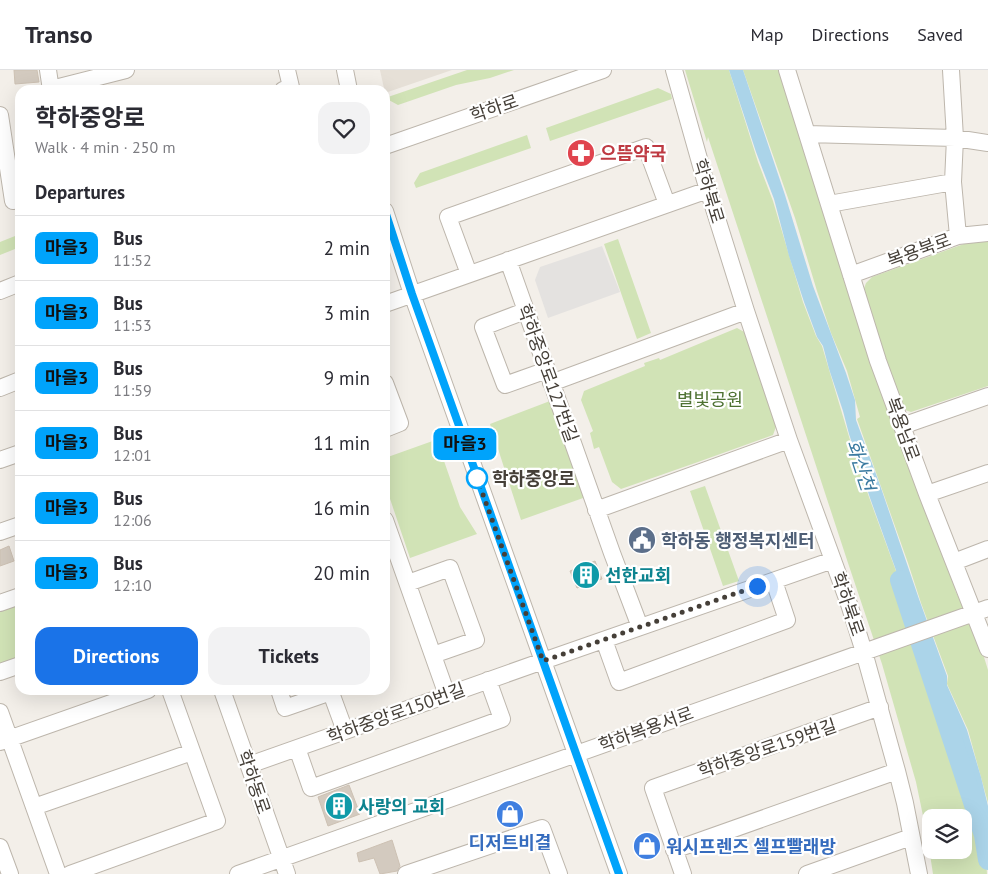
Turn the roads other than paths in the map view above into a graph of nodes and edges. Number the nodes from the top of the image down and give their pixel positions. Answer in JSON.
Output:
{"nodes":[{"id":1,"x":48,"y":70,"type":"edge"},
{"id":2,"x":126,"y":70,"type":"edge"},
{"id":3,"x":287,"y":70,"type":"edge"},
{"id":4,"x":345,"y":70,"type":"edge"},
{"id":5,"x":603,"y":70,"type":"edge"},
{"id":6,"x":674,"y":70,"type":"edge"},
{"id":7,"x":787,"y":70,"type":"edge"},
{"id":8,"x":950,"y":70,"type":"edge"},
{"id":9,"x":96,"y":79,"type":"edge"},
{"id":10,"x":50,"y":85,"type":"edge"},
{"id":11,"x":71,"y":85,"type":"edge"},
{"id":12,"x":291,"y":85,"type":"edge"},
{"id":13,"x":348,"y":85,"type":"edge"},
{"id":14,"x":0,"y":115,"type":"edge"},
{"id":15,"x":807,"y":134,"type":"junction"},
{"id":16,"x":2,"y":138,"type":"edge"},
{"id":17,"x":956,"y":138,"type":"junction"},
{"id":18,"x":988,"y":143,"type":"edge"},
{"id":19,"x":390,"y":144,"type":"edge"},
{"id":20,"x":953,"y":182,"type":"junction"},
{"id":21,"x":708,"y":190,"type":"junction"},
{"id":22,"x":11,"y":201,"type":"edge"},
{"id":23,"x":667,"y":204,"type":"junction"},
{"id":24,"x":829,"y":204,"type":"junction"},
{"id":25,"x":390,"y":226,"type":"edge"},
{"id":26,"x":988,"y":233,"type":"edge"},
{"id":27,"x":958,"y":236,"type":"junction"},
{"id":28,"x":508,"y":260,"type":"junction"},
{"id":29,"x":469,"y":274,"type":"junction"},
{"id":30,"x":851,"y":275,"type":"junction"},
{"id":31,"x":15,"y":285,"type":"edge"},
{"id":32,"x":0,"y":291,"type":"edge"},
{"id":33,"x":412,"y":294,"type":"junction"},
{"id":34,"x":390,"y":302,"type":"edge"},
{"id":35,"x":526,"y":310,"type":"junction"},
{"id":36,"x":746,"y":311,"type":"junction"},
{"id":37,"x":549,"y":376,"type":"junction"},
{"id":38,"x":15,"y":382,"type":"edge"},
{"id":39,"x":0,"y":388,"type":"edge"},
{"id":40,"x":988,"y":396,"type":"edge"},
{"id":41,"x":390,"y":397,"type":"edge"},
{"id":42,"x":902,"y":426,"type":"junction"},
{"id":43,"x":390,"y":427,"type":"edge"},
{"id":44,"x":789,"y":440,"type":"junction"},
{"id":45,"x":15,"y":455,"type":"edge"},
{"id":46,"x":0,"y":460,"type":"edge"},
{"id":47,"x":988,"y":473,"type":"edge"},
{"id":48,"x":927,"y":494,"type":"junction"},
{"id":49,"x":596,"y":510,"type":"junction"},
{"id":50,"x":15,"y":527,"type":"edge"},
{"id":51,"x":0,"y":532,"type":"edge"},
{"id":52,"x":390,"y":534,"type":"edge"},
{"id":53,"x":988,"y":549,"type":"edge"},
{"id":54,"x":833,"y":560,"type":"junction"},
{"id":55,"x":954,"y":562,"type":"junction"},
{"id":56,"x":774,"y":581,"type":"junction"},
{"id":57,"x":408,"y":583,"type":"junction"},
{"id":58,"x":15,"y":598,"type":"edge"},
{"id":59,"x":0,"y":603,"type":"edge"},
{"id":60,"x":976,"y":612,"type":"edge"},
{"id":61,"x":640,"y":627,"type":"junction"},
{"id":62,"x":604,"y":640,"type":"junction"},
{"id":63,"x":988,"y":649,"type":"edge"},
{"id":64,"x":864,"y":652,"type":"junction"},
{"id":65,"x":433,"y":655,"type":"junction"},
{"id":66,"x":543,"y":661,"type":"junction"},
{"id":67,"x":15,"y":667,"type":"edge"},
{"id":68,"x":0,"y":672,"type":"edge"},
{"id":69,"x":488,"y":680,"type":"junction"},
{"id":70,"x":134,"y":695,"type":"edge"},
{"id":71,"x":172,"y":695,"type":"edge"},
{"id":72,"x":224,"y":695,"type":"edge"},
{"id":73,"x":281,"y":695,"type":"edge"},
{"id":74,"x":319,"y":695,"type":"edge"},
{"id":75,"x":332,"y":695,"type":"edge"},
{"id":76,"x":447,"y":695,"type":"junction"},
{"id":77,"x":880,"y":707,"type":"junction"},
{"id":78,"x":0,"y":712,"type":"edge"},
{"id":79,"x":345,"y":731,"type":"junction"},
{"id":80,"x":5,"y":740,"type":"edge"},
{"id":81,"x":297,"y":748,"type":"junction"},
{"id":82,"x":192,"y":752,"type":"junction"},
{"id":83,"x":576,"y":754,"type":"junction"},
{"id":84,"x":249,"y":765,"type":"junction"},
{"id":85,"x":897,"y":771,"type":"junction"},
{"id":86,"x":34,"y":807,"type":"junction"},
{"id":87,"x":911,"y":837,"type":"junction"},
{"id":88,"x":0,"y":848,"type":"edge"},
{"id":89,"x":674,"y":850,"type":"junction"},
{"id":90,"x":284,"y":866,"type":"edge"},
{"id":91,"x":840,"y":869,"type":"edge"},
{"id":92,"x":10,"y":874,"type":"edge"},
{"id":93,"x":58,"y":874,"type":"edge"},
{"id":94,"x":70,"y":874,"type":"edge"},
{"id":95,"x":238,"y":874,"type":"edge"},
{"id":96,"x":406,"y":874,"type":"edge"},
{"id":97,"x":559,"y":874,"type":"edge"},
{"id":98,"x":619,"y":874,"type":"edge"},
{"id":99,"x":683,"y":874,"type":"edge"},
{"id":100,"x":807,"y":874,"type":"edge"},
{"id":101,"x":919,"y":874,"type":"edge"}],
"edges":[{"from":1,"to":10,"type":"street"},
{"from":2,"to":9,"type":"street"},
{"from":3,"to":12,"type":"street"},
{"from":4,"to":13,"type":"street"},
{"from":5,"to":19,"type":"street","name":"학하로"},
{"from":6,"to":21,"type":"street","name":"학하북로"},
{"from":7,"to":15,"type":"street","name":"복용남로"},
{"from":8,"to":17,"type":"street"},
{"from":9,"to":11,"type":"street"},
{"from":14,"to":16,"type":"street"},
{"from":15,"to":17,"type":"street"},
{"from":15,"to":24,"type":"street","name":"복용남로"},
{"from":16,"to":22,"type":"street"},
{"from":17,"to":18,"type":"street"},
{"from":17,"to":20,"type":"street"},
{"from":20,"to":24,"type":"street"},
{"from":20,"to":27,"type":"street"},
{"from":21,"to":23,"type":"street"},
{"from":21,"to":36,"type":"street","name":"학하북로"},
{"from":23,"to":28,"type":"street"},
{"from":23,"to":29,"type":"street"},
{"from":24,"to":30,"type":"street","name":"복용남로"},
{"from":25,"to":33,"type":"street"},
{"from":26,"to":27,"type":"street","name":"복용북로"},
{"from":27,"to":30,"type":"street","name":"복용북로"},
{"from":28,"to":29,"type":"street"},
{"from":28,"to":35,"type":"street","name":"학하중앙로127번길"},
{"from":29,"to":33,"type":"street"},
{"from":30,"to":42,"type":"street","name":"복용남로"},
{"from":31,"to":32,"type":"street"},
{"from":33,"to":34,"type":"street"},
{"from":33,"to":66,"type":"street"},
{"from":35,"to":37,"type":"street","name":"학하중앙로127번길"},
{"from":35,"to":37,"type":"street"},
{"from":36,"to":37,"type":"street"},
{"from":36,"to":44,"type":"street","name":"학하북로"},
{"from":37,"to":49,"type":"street","name":"학하중앙로127번길"},
{"from":38,"to":39,"type":"street"},
{"from":40,"to":42,"type":"street"},
{"from":41,"to":43,"type":"street"},
{"from":42,"to":48,"type":"street","name":"복용남로"},
{"from":44,"to":49,"type":"street"},
{"from":44,"to":54,"type":"street","name":"학하북로"},
{"from":45,"to":46,"type":"street"},
{"from":47,"to":48,"type":"street"},
{"from":48,"to":55,"type":"street","name":"복용남로"},
{"from":49,"to":61,"type":"street","name":"학하중앙로127번길"},
{"from":50,"to":51,"type":"street"},
{"from":52,"to":57,"type":"street"},
{"from":53,"to":55,"type":"street"},
{"from":54,"to":56,"type":"street","name":"학하중앙로150번길"},
{"from":54,"to":64,"type":"street","name":"학하북로"},
{"from":55,"to":60,"type":"street","name":"복용남로"},
{"from":56,"to":61,"type":"street","name":"학하중앙로150번길"},
{"from":56,"to":62,"type":"street"},
{"from":57,"to":65,"type":"street"},
{"from":57,"to":65,"type":"street"},
{"from":58,"to":59,"type":"street"},
{"from":60,"to":63,"type":"street","name":"복용남로"},
{"from":60,"to":64,"type":"street","name":"학하복용서로"},
{"from":61,"to":62,"type":"street","name":"학하중앙로150번길"},
{"from":62,"to":66,"type":"street","name":"학하중앙로150번길"},
{"from":64,"to":77,"type":"street","name":"학하북로"},
{"from":64,"to":83,"type":"street","name":"학하복용서로"},
{"from":65,"to":76,"type":"street"},
{"from":66,"to":69,"type":"street","name":"학하중앙로150번길"},
{"from":66,"to":83,"type":"street"},
{"from":67,"to":68,"type":"street"},
{"from":69,"to":76,"type":"street","name":"학하중앙로150번길"},
{"from":69,"to":81,"type":"street"},
{"from":70,"to":80,"type":"street"},
{"from":71,"to":82,"type":"street"},
{"from":72,"to":84,"type":"street","name":"학하동로"},
{"from":73,"to":74,"type":"street"},
{"from":75,"to":79,"type":"street"},
{"from":76,"to":79,"type":"street","name":"학하중앙로150번길"},
{"from":77,"to":85,"type":"street","name":"학하북로"},
{"from":77,"to":89,"type":"street","name":"학하중앙로159번길"},
{"from":78,"to":80,"type":"street"},
{"from":79,"to":81,"type":"street","name":"학하중앙로150번길"},
{"from":80,"to":86,"type":"street"},
{"from":81,"to":84,"type":"street","name":"학하중앙로150번길"},
{"from":82,"to":86,"type":"street"},
{"from":82,"to":94,"type":"street"},
{"from":83,"to":90,"type":"street","name":"학하복용서로"},
{"from":83,"to":98,"type":"street"},
{"from":84,"to":90,"type":"street","name":"학하동로"},
{"from":85,"to":87,"type":"street","name":"학하북로"},
{"from":85,"to":89,"type":"street"},
{"from":86,"to":93,"type":"street"},
{"from":87,"to":91,"type":"street"},
{"from":87,"to":101,"type":"street","name":"학하북로"},
{"from":88,"to":92,"type":"street"},
{"from":89,"to":99,"type":"street"},
{"from":90,"to":95,"type":"street","name":"학하복용서로"},
{"from":91,"to":100,"type":"street"},
{"from":96,"to":97,"type":"street"}]}
